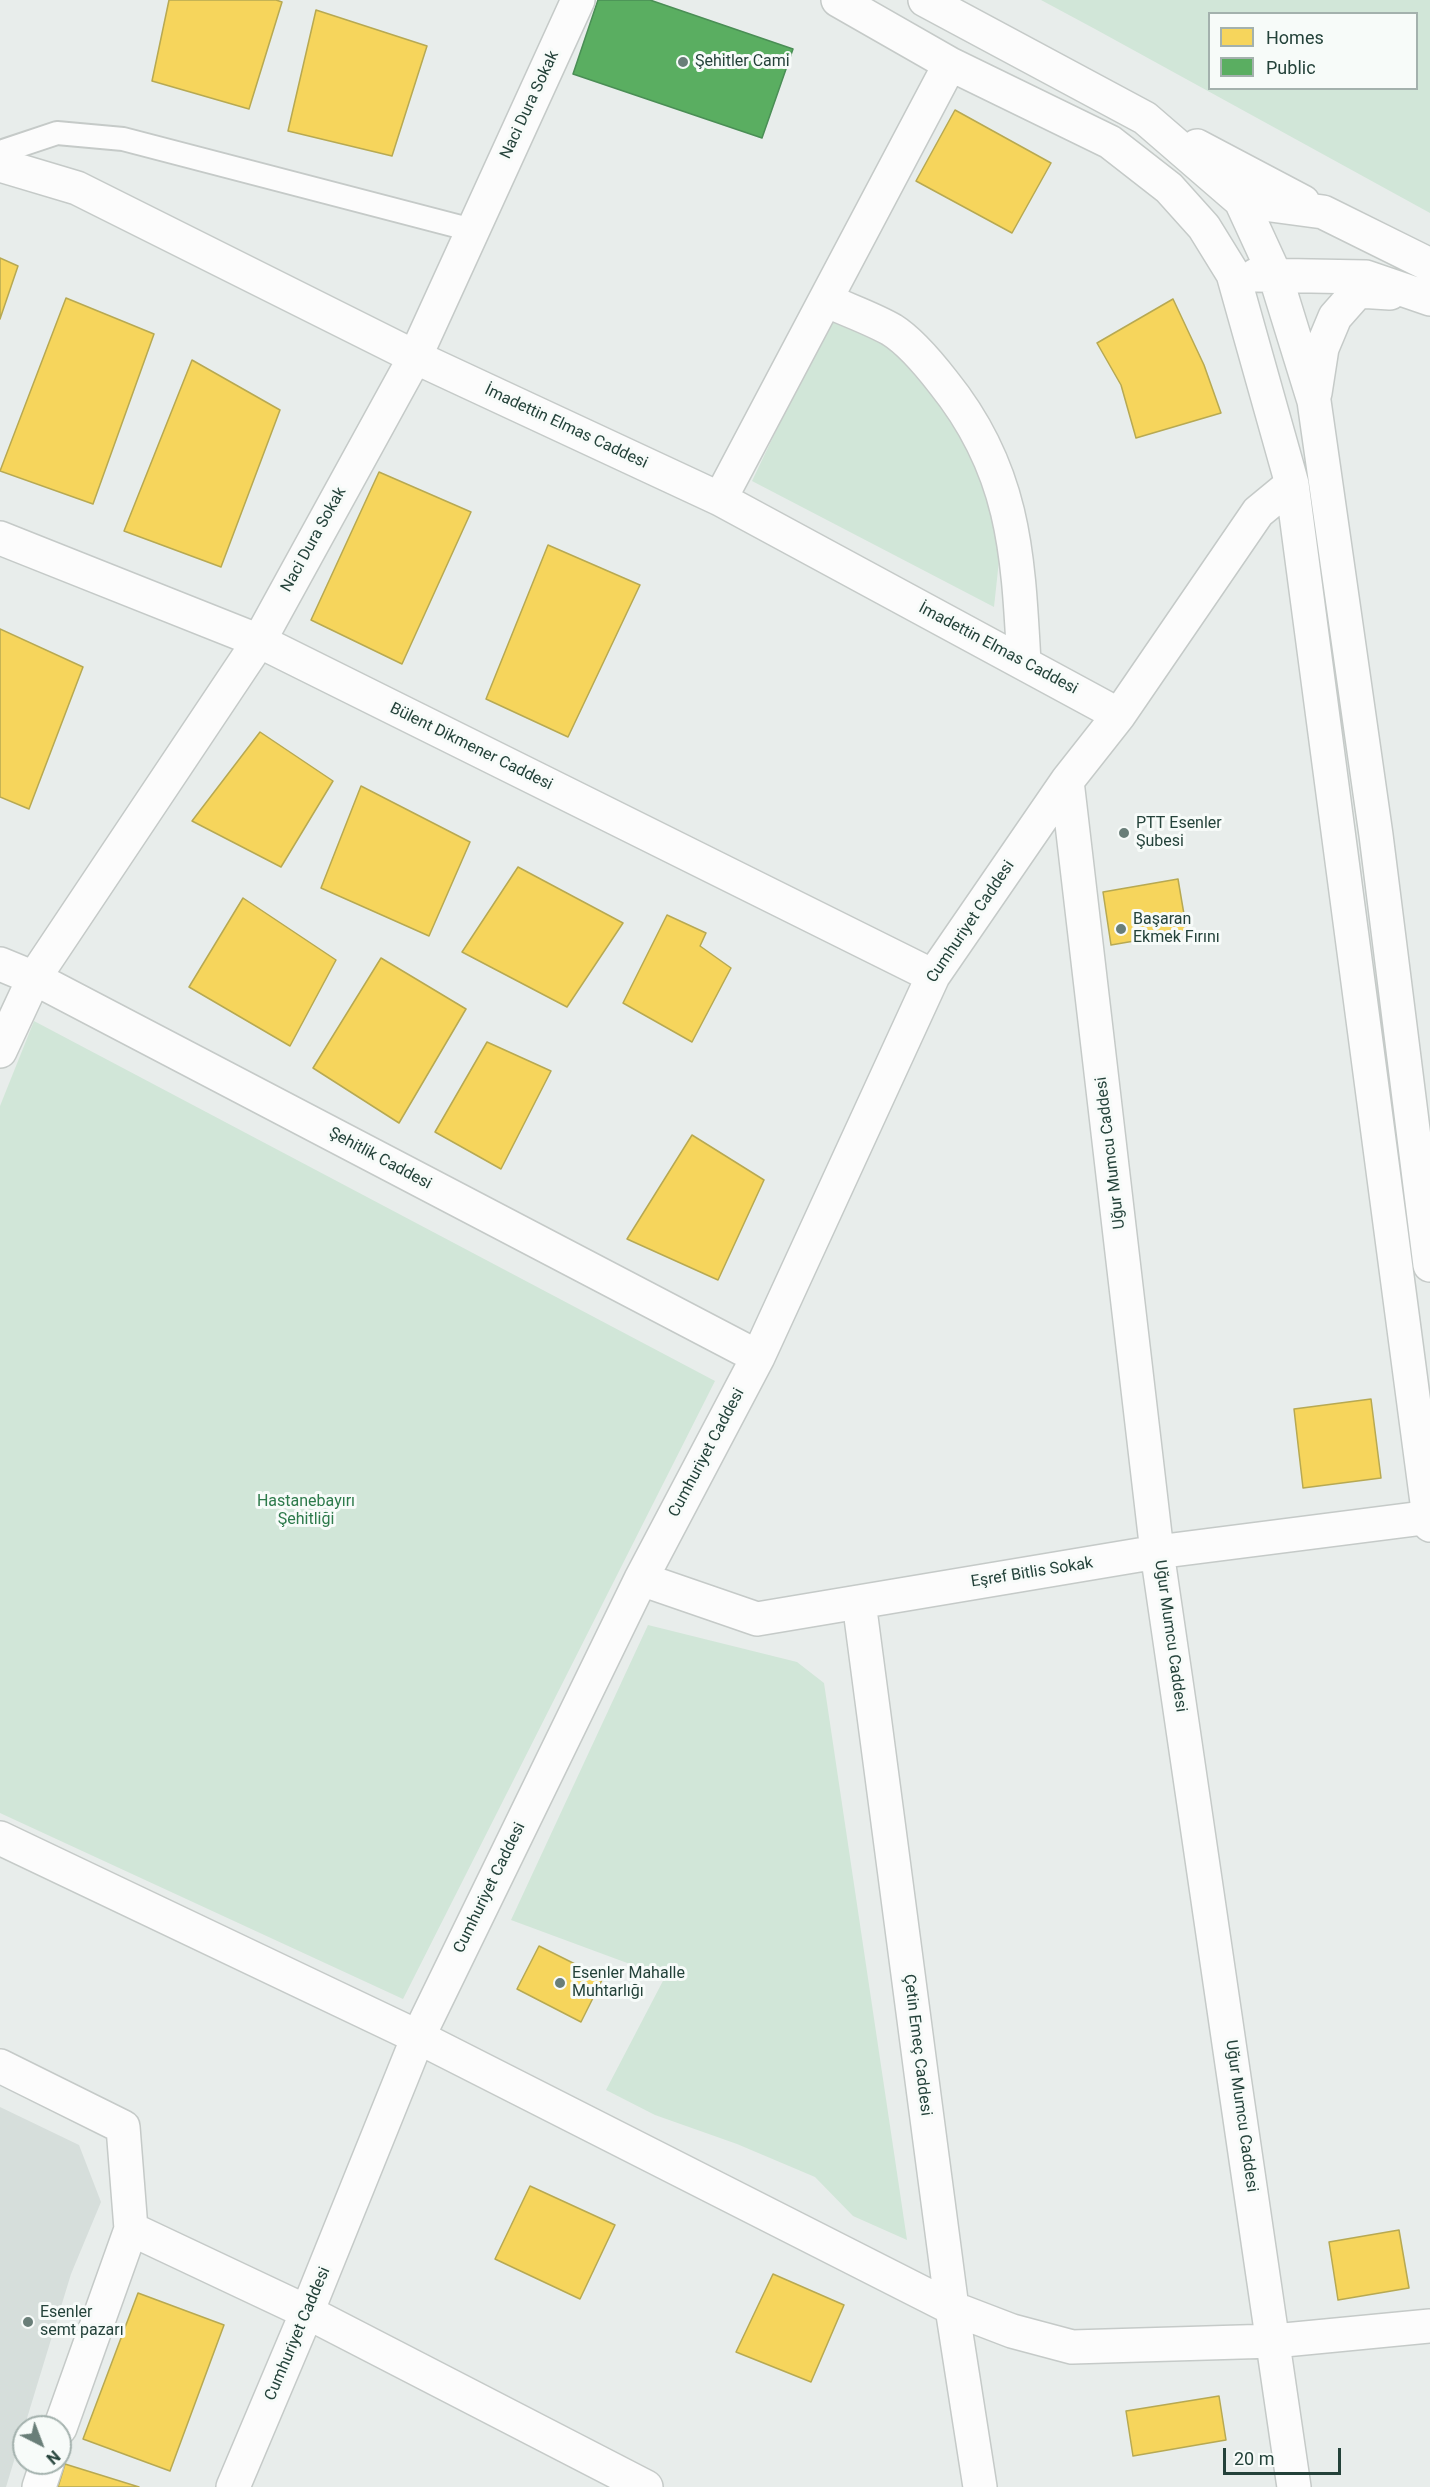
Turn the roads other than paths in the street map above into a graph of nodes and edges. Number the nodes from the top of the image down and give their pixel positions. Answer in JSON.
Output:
{"nodes":[{"id":1,"x":578,"y":0,"type":"edge"},
{"id":2,"x":838,"y":0,"type":"edge"},
{"id":3,"x":925,"y":0,"type":"edge"},
{"id":4,"x":950,"y":64,"type":"junction"},
{"id":5,"x":1145,"y":118,"type":"junction"},
{"id":6,"x":0,"y":152,"type":"edge"},
{"id":7,"x":0,"y":165,"type":"edge"},
{"id":8,"x":1241,"y":201,"type":"junction"},
{"id":9,"x":1323,"y":212,"type":"junction"},
{"id":10,"x":472,"y":231,"type":"junction"},
{"id":11,"x":1430,"y":265,"type":"edge"},
{"id":12,"x":1233,"y":274,"type":"junction"},
{"id":13,"x":1275,"y":275,"type":"junction"},
{"id":14,"x":1421,"y":297,"type":"edge"},
{"id":15,"x":826,"y":300,"type":"junction"},
{"id":16,"x":415,"y":357,"type":"junction"},
{"id":17,"x":1314,"y":401,"type":"junction"},
{"id":18,"x":1292,"y":484,"type":"junction"},
{"id":19,"x":720,"y":499,"type":"junction"},
{"id":20,"x":0,"y":538,"type":"edge"},
{"id":21,"x":258,"y":641,"type":"junction"},
{"id":22,"x":1024,"y":663,"type":"junction"},
{"id":23,"x":1119,"y":715,"type":"junction"},
{"id":24,"x":1067,"y":781,"type":"junction"},
{"id":25,"x":0,"y":964,"type":"edge"},
{"id":26,"x":933,"y":976,"type":"junction"},
{"id":27,"x":34,"y":978,"type":"junction"},
{"id":28,"x":0,"y":1052,"type":"edge"},
{"id":29,"x":1430,"y":1265,"type":"edge"},
{"id":30,"x":758,"y":1357,"type":"junction"},
{"id":31,"x":1430,"y":1520,"type":"edge"},
{"id":32,"x":1157,"y":1552,"type":"junction"},
{"id":33,"x":641,"y":1579,"type":"junction"},
{"id":34,"x":859,"y":1602,"type":"junction"},
{"id":35,"x":0,"y":1838,"type":"edge"},
{"id":36,"x":418,"y":2037,"type":"junction"},
{"id":37,"x":0,"y":2066,"type":"edge"},
{"id":38,"x":131,"y":2229,"type":"junction"},
{"id":39,"x":952,"y":2308,"type":"junction"},
{"id":40,"x":308,"y":2312,"type":"junction"},
{"id":41,"x":1430,"y":2326,"type":"edge"},
{"id":42,"x":1274,"y":2341,"type":"junction"},
{"id":43,"x":65,"y":2415,"type":"edge"},
{"id":44,"x":233,"y":2487,"type":"edge"},
{"id":45,"x":646,"y":2487,"type":"edge"},
{"id":46,"x":980,"y":2487,"type":"edge"},
{"id":47,"x":1294,"y":2487,"type":"edge"}],
"edges":[{"from":1,"to":10,"type":"street","name":"Naci Dura Sokak"},
{"from":2,"to":4,"type":"street"},
{"from":3,"to":5,"type":"street"},
{"from":4,"to":12,"type":"street"},
{"from":4,"to":15,"type":"street"},
{"from":5,"to":8,"type":"street"},
{"from":5,"to":9,"type":"street"},
{"from":6,"to":10,"type":"lane"},
{"from":7,"to":16,"type":"street","name":"İmadettin Elmas Caddesi"},
{"from":8,"to":9,"type":"street"},
{"from":8,"to":13,"type":"street"},
{"from":9,"to":11,"type":"street"},
{"from":10,"to":16,"type":"street","name":"Naci Dura Sokak"},
{"from":12,"to":13,"type":"street"},
{"from":12,"to":18,"type":"street"},
{"from":13,"to":14,"type":"street"},
{"from":13,"to":17,"type":"street"},
{"from":14,"to":17,"type":"street"},
{"from":15,"to":19,"type":"street"},
{"from":15,"to":22,"type":"street"},
{"from":16,"to":19,"type":"street","name":"İmadettin Elmas Caddesi"},
{"from":16,"to":21,"type":"street","name":"Naci Dura Sokak"},
{"from":17,"to":29,"type":"street"},
{"from":18,"to":23,"type":"street","name":"Cumhuriyet Caddesi"},
{"from":18,"to":31,"type":"street"},
{"from":19,"to":22,"type":"street","name":"İmadettin Elmas Caddesi"},
{"from":20,"to":21,"type":"street","name":"Bülent Dikmener Caddesi"},
{"from":21,"to":26,"type":"street","name":"Bülent Dikmener Caddesi"},
{"from":21,"to":27,"type":"street","name":"Naci Dura Sokak"},
{"from":22,"to":23,"type":"street","name":"İmadettin Elmas Caddesi"},
{"from":23,"to":24,"type":"street","name":"Cumhuriyet Caddesi"},
{"from":24,"to":26,"type":"street","name":"Cumhuriyet Caddesi"},
{"from":24,"to":32,"type":"street","name":"Uğur Mumcu Caddesi"},
{"from":25,"to":27,"type":"street","name":"Şehitlik Caddesi"},
{"from":26,"to":30,"type":"street","name":"Cumhuriyet Caddesi"},
{"from":27,"to":28,"type":"street","name":"Naci Dura Sokak"},
{"from":27,"to":30,"type":"street","name":"Şehitlik Caddesi"},
{"from":30,"to":33,"type":"street","name":"Cumhuriyet Caddesi"},
{"from":31,"to":32,"type":"street","name":"Eşref Bitlis Sokak"},
{"from":32,"to":34,"type":"street","name":"Eşref Bitlis Sokak"},
{"from":32,"to":42,"type":"street","name":"Uğur Mumcu Caddesi"},
{"from":33,"to":34,"type":"street","name":"Eşref Bitlis Sokak"},
{"from":33,"to":36,"type":"street","name":"Cumhuriyet Caddesi"},
{"from":34,"to":39,"type":"street","name":"Çetin Emeç Caddesi"},
{"from":35,"to":36,"type":"street"},
{"from":36,"to":39,"type":"street"},
{"from":36,"to":40,"type":"street","name":"Cumhuriyet Caddesi"},
{"from":37,"to":38,"type":"street"},
{"from":38,"to":40,"type":"street"},
{"from":38,"to":43,"type":"street"},
{"from":39,"to":42,"type":"street"},
{"from":39,"to":46,"type":"street","name":"Çetin Emeç Caddesi"},
{"from":40,"to":44,"type":"street","name":"Cumhuriyet Caddesi"},
{"from":40,"to":45,"type":"street"},
{"from":41,"to":42,"type":"street"},
{"from":42,"to":47,"type":"street","name":"Uğur Mumcu Caddesi"}]}
